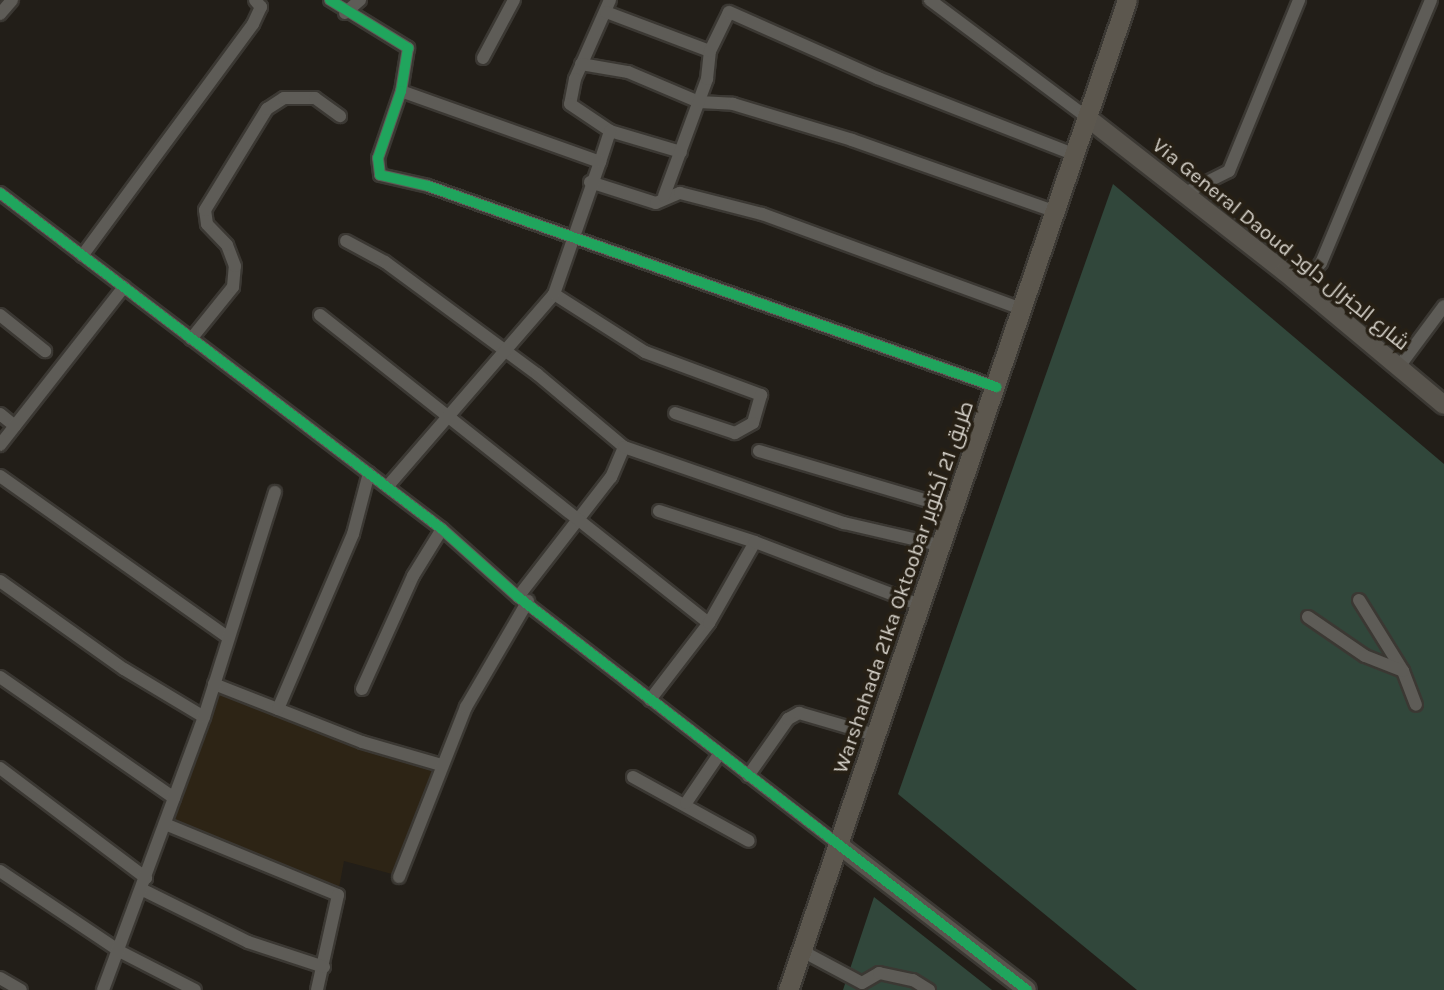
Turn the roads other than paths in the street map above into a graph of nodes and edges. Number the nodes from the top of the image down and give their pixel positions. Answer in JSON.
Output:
{"nodes":[{"id":1,"x":12,"y":0,"type":"edge"},
{"id":2,"x":255,"y":0,"type":"edge"},
{"id":3,"x":331,"y":0,"type":"edge"},
{"id":4,"x":360,"y":0,"type":"edge"},
{"id":5,"x":514,"y":0,"type":"edge"},
{"id":6,"x":930,"y":0,"type":"edge"},
{"id":7,"x":1127,"y":0,"type":"edge"},
{"id":8,"x":1299,"y":0,"type":"edge"},
{"id":9,"x":1431,"y":0,"type":"edge"},
{"id":10,"x":1439,"y":0,"type":"edge"},
{"id":11,"x":1444,"y":2,"type":"edge"},
{"id":12,"x":608,"y":6,"type":"edge"},
{"id":13,"x":1,"y":11,"type":"edge"},
{"id":14,"x":345,"y":13,"type":"junction"},
{"id":15,"x":710,"y":51,"type":"junction"},
{"id":16,"x":483,"y":58,"type":"dead end"},
{"id":17,"x":581,"y":64,"type":"junction"},
{"id":18,"x":401,"y":91,"type":"junction"},
{"id":19,"x":699,"y":102,"type":"junction"},
{"id":20,"x":340,"y":116,"type":"dead end"},
{"id":21,"x":1089,"y":119,"type":"junction"},
{"id":22,"x":610,"y":131,"type":"junction"},
{"id":23,"x":681,"y":152,"type":"junction"},
{"id":24,"x":1075,"y":155,"type":"junction"},
{"id":25,"x":600,"y":162,"type":"junction"},
{"id":26,"x":590,"y":182,"type":"junction"},
{"id":27,"x":0,"y":193,"type":"edge"},
{"id":28,"x":1185,"y":193,"type":"junction"},
{"id":29,"x":664,"y":196,"type":"junction"},
{"id":30,"x":1054,"y":211,"type":"junction"},
{"id":31,"x":575,"y":238,"type":"junction"},
{"id":32,"x":346,"y":241,"type":"dead end"},
{"id":33,"x":82,"y":256,"type":"junction"},
{"id":34,"x":124,"y":287,"type":"junction"},
{"id":35,"x":1302,"y":287,"type":"junction"},
{"id":36,"x":554,"y":294,"type":"junction"},
{"id":37,"x":1444,"y":306,"type":"edge"},
{"id":38,"x":1021,"y":309,"type":"junction"},
{"id":39,"x":0,"y":314,"type":"edge"},
{"id":40,"x":320,"y":315,"type":"dead end"},
{"id":41,"x":191,"y":338,"type":"junction"},
{"id":42,"x":45,"y":351,"type":"dead end"},
{"id":43,"x":503,"y":352,"type":"junction"},
{"id":44,"x":1398,"y":368,"type":"junction"},
{"id":45,"x":996,"y":387,"type":"junction"},
{"id":46,"x":1444,"y":405,"type":"edge"},
{"id":47,"x":0,"y":414,"type":"edge"},
{"id":48,"x":449,"y":414,"type":"junction"},
{"id":49,"x":675,"y":414,"type":"dead end"},
{"id":50,"x":15,"y":426,"type":"junction"},
{"id":51,"x":0,"y":445,"type":"edge"},
{"id":52,"x":624,"y":447,"type":"junction"},
{"id":53,"x":759,"y":451,"type":"dead end"},
{"id":54,"x":369,"y":473,"type":"junction"},
{"id":55,"x":0,"y":476,"type":"edge"},
{"id":56,"x":387,"y":487,"type":"junction"},
{"id":57,"x":275,"y":492,"type":"dead end"},
{"id":58,"x":951,"y":508,"type":"junction"},
{"id":59,"x":659,"y":511,"type":"dead end"},
{"id":60,"x":578,"y":517,"type":"junction"},
{"id":61,"x":442,"y":529,"type":"junction"},
{"id":62,"x":755,"y":542,"type":"junction"},
{"id":63,"x":939,"y":545,"type":"junction"},
{"id":64,"x":0,"y":581,"type":"edge"},
{"id":65,"x":523,"y":599,"type":"junction"},
{"id":66,"x":1359,"y":600,"type":"dead end"},
{"id":67,"x":920,"y":605,"type":"junction"},
{"id":68,"x":1308,"y":617,"type":"dead end"},
{"id":69,"x":709,"y":623,"type":"junction"},
{"id":70,"x":227,"y":637,"type":"junction"},
{"id":71,"x":1403,"y":671,"type":"junction"},
{"id":72,"x":0,"y":677,"type":"edge"},
{"id":73,"x":214,"y":684,"type":"junction"},
{"id":74,"x":362,"y":689,"type":"dead end"},
{"id":75,"x":650,"y":700,"type":"junction"},
{"id":76,"x":1416,"y":705,"type":"dead end"},
{"id":77,"x":278,"y":709,"type":"junction"},
{"id":78,"x":204,"y":717,"type":"junction"},
{"id":79,"x":878,"y":736,"type":"junction"},
{"id":80,"x":720,"y":753,"type":"junction"},
{"id":81,"x":441,"y":765,"type":"junction"},
{"id":82,"x":0,"y":768,"type":"edge"},
{"id":83,"x":748,"y":776,"type":"junction"},
{"id":84,"x":633,"y":777,"type":"dead end"},
{"id":85,"x":174,"y":799,"type":"junction"},
{"id":86,"x":686,"y":803,"type":"junction"},
{"id":87,"x":165,"y":824,"type":"junction"},
{"id":88,"x":749,"y":841,"type":"dead end"},
{"id":89,"x":839,"y":845,"type":"junction"},
{"id":90,"x":0,"y":870,"type":"edge"},
{"id":91,"x":399,"y":877,"type":"dead end"},
{"id":92,"x":145,"y":884,"type":"junction"},
{"id":93,"x":802,"y":951,"type":"junction"},
{"id":94,"x":121,"y":952,"type":"junction"},
{"id":95,"x":324,"y":967,"type":"junction"},
{"id":96,"x":879,"y":973,"type":"junction"},
{"id":97,"x":0,"y":978,"type":"edge"},
{"id":98,"x":21,"y":990,"type":"edge"},
{"id":99,"x":103,"y":990,"type":"edge"},
{"id":100,"x":195,"y":990,"type":"edge"},
{"id":101,"x":317,"y":990,"type":"edge"},
{"id":102,"x":789,"y":990,"type":"edge"},
{"id":103,"x":874,"y":990,"type":"edge"},
{"id":104,"x":929,"y":990,"type":"edge"},
{"id":105,"x":1027,"y":990,"type":"edge"}],
"edges":[{"from":1,"to":13,"type":"street"},
{"from":2,"to":33,"type":"street"},
{"from":3,"to":14,"type":"street"},
{"from":4,"to":14,"type":"street"},
{"from":5,"to":16,"type":"street"},
{"from":6,"to":21,"type":"street"},
{"from":7,"to":21,"type":"main road","name":"Warshahada 21ka Oktoobar طريق 21 أكتوبر"},
{"from":8,"to":28,"type":"street"},
{"from":9,"to":35,"type":"street"},
{"from":10,"to":11,"type":"street"},
{"from":12,"to":15,"type":"street"},
{"from":12,"to":17,"type":"street"},
{"from":14,"to":18,"type":"street"},
{"from":15,"to":19,"type":"street"},
{"from":15,"to":24,"type":"street"},
{"from":17,"to":19,"type":"street"},
{"from":17,"to":22,"type":"street"},
{"from":18,"to":25,"type":"street"},
{"from":18,"to":31,"type":"street"},
{"from":19,"to":23,"type":"street"},
{"from":19,"to":30,"type":"street"},
{"from":20,"to":41,"type":"street"},
{"from":21,"to":24,"type":"main road","name":"Warshahada 21ka Oktoobar طريق 21 أكتوبر"},
{"from":21,"to":28,"type":"main road","name":"Via General Daoud شارع الجنرال داود"},
{"from":22,"to":23,"type":"street"},
{"from":22,"to":25,"type":"street"},
{"from":23,"to":29,"type":"street"},
{"from":24,"to":30,"type":"main road","name":"Warshahada 21ka Oktoobar طريق 21 أكتوبر"},
{"from":25,"to":26,"type":"street"},
{"from":26,"to":29,"type":"street"},
{"from":26,"to":31,"type":"street"},
{"from":27,"to":33,"type":"street"},
{"from":28,"to":35,"type":"main road","name":"Via General Daoud شارع الجنرال داود"},
{"from":29,"to":38,"type":"street"},
{"from":30,"to":38,"type":"main road","name":"Warshahada 21ka Oktoobar طريق 21 أكتوبر"},
{"from":31,"to":36,"type":"street"},
{"from":31,"to":45,"type":"street"},
{"from":32,"to":43,"type":"street"},
{"from":33,"to":34,"type":"street"},
{"from":34,"to":41,"type":"street"},
{"from":34,"to":50,"type":"street"},
{"from":35,"to":44,"type":"main road","name":"Via General Daoud شارع الجنرال داود"},
{"from":36,"to":43,"type":"street"},
{"from":36,"to":49,"type":"street"},
{"from":37,"to":44,"type":"street"},
{"from":38,"to":45,"type":"main road","name":"Warshahada 21ka Oktoobar طريق 21 أكتوبر"},
{"from":39,"to":42,"type":"street"},
{"from":40,"to":48,"type":"street"},
{"from":41,"to":54,"type":"street"},
{"from":43,"to":48,"type":"street"},
{"from":43,"to":52,"type":"street"},
{"from":44,"to":46,"type":"main road","name":"Via General Daoud شارع الجنرال داود"},
{"from":45,"to":58,"type":"main road","name":"Warshahada 21ka Oktoobar طريق 21 أكتوبر"},
{"from":47,"to":50,"type":"street"},
{"from":48,"to":56,"type":"street"},
{"from":48,"to":60,"type":"street"},
{"from":50,"to":51,"type":"street"},
{"from":52,"to":60,"type":"street"},
{"from":52,"to":63,"type":"street"},
{"from":53,"to":58,"type":"street"},
{"from":54,"to":56,"type":"street"},
{"from":54,"to":77,"type":"street"},
{"from":55,"to":70,"type":"street"},
{"from":56,"to":61,"type":"street"},
{"from":57,"to":70,"type":"street"},
{"from":58,"to":63,"type":"main road","name":"Warshahada 21ka Oktoobar طريق 21 أكتوبر"},
{"from":59,"to":62,"type":"street"},
{"from":60,"to":65,"type":"street"},
{"from":60,"to":69,"type":"street"},
{"from":61,"to":65,"type":"street"},
{"from":61,"to":74,"type":"street"},
{"from":62,"to":67,"type":"street"},
{"from":62,"to":69,"type":"street"},
{"from":63,"to":67,"type":"main road","name":"Warshahada 21ka Oktoobar طريق 21 أكتوبر"},
{"from":64,"to":78,"type":"street"},
{"from":65,"to":75,"type":"street"},
{"from":65,"to":81,"type":"street"},
{"from":66,"to":71,"type":"street"},
{"from":67,"to":79,"type":"main road","name":"Warshahada 21ka Oktoobar طريق 21 أكتوبر"},
{"from":68,"to":71,"type":"street"},
{"from":69,"to":75,"type":"street"},
{"from":70,"to":73,"type":"street"},
{"from":71,"to":76,"type":"street"},
{"from":72,"to":85,"type":"street"},
{"from":73,"to":77,"type":"street"},
{"from":73,"to":78,"type":"street"},
{"from":75,"to":80,"type":"street"},
{"from":77,"to":81,"type":"street"},
{"from":78,"to":85,"type":"street"},
{"from":79,"to":83,"type":"street"},
{"from":79,"to":89,"type":"main road","name":"Warshahada 21ka Oktoobar طريق 21 أكتوبر"},
{"from":80,"to":83,"type":"street"},
{"from":80,"to":86,"type":"street"},
{"from":81,"to":91,"type":"street"},
{"from":82,"to":92,"type":"street"},
{"from":83,"to":89,"type":"street"},
{"from":84,"to":86,"type":"street"},
{"from":85,"to":87,"type":"street"},
{"from":86,"to":88,"type":"street"},
{"from":87,"to":92,"type":"street"},
{"from":87,"to":95,"type":"street"},
{"from":89,"to":93,"type":"main road","name":"Warshahada 21ka Oktoobar طريق 21 أكتوبر"},
{"from":89,"to":105,"type":"main road"},
{"from":90,"to":94,"type":"street"},
{"from":92,"to":94,"type":"street"},
{"from":92,"to":95,"type":"street"},
{"from":93,"to":96,"type":"street"},
{"from":93,"to":102,"type":"main road","name":"Warshahada 21ka Oktoobar طريق 21 أكتوبر"},
{"from":94,"to":99,"type":"street"},
{"from":94,"to":100,"type":"street"},
{"from":95,"to":101,"type":"street"},
{"from":96,"to":103,"type":"street"},
{"from":96,"to":104,"type":"street"},
{"from":97,"to":98,"type":"street"}]}
